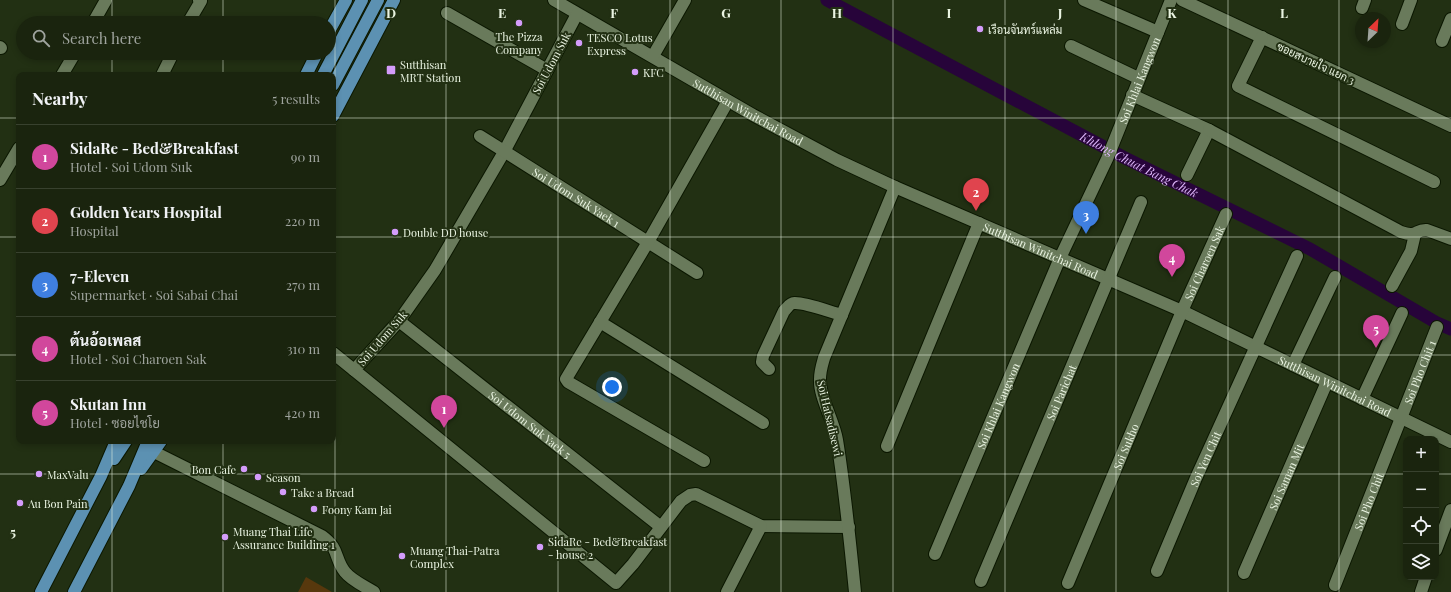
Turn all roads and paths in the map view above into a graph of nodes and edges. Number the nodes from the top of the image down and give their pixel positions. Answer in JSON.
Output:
{"nodes":[{"id":1,"x":106,"y":0,"type":"edge"},
{"id":2,"x":199,"y":0,"type":"edge"},
{"id":3,"x":346,"y":0,"type":"edge"},
{"id":4,"x":362,"y":0,"type":"edge"},
{"id":5,"x":378,"y":0,"type":"edge"},
{"id":6,"x":394,"y":0,"type":"edge"},
{"id":7,"x":685,"y":0,"type":"edge"},
{"id":8,"x":1084,"y":0,"type":"edge"},
{"id":9,"x":1171,"y":0,"type":"edge"},
{"id":10,"x":1182,"y":0,"type":"edge"},
{"id":11,"x":1411,"y":0,"type":"edge"},
{"id":12,"x":560,"y":2,"type":"edge"},
{"id":13,"x":447,"y":14,"type":"dead end"},
{"id":14,"x":577,"y":14,"type":"junction"},
{"id":15,"x":97,"y":16,"type":"edge"},
{"id":16,"x":192,"y":16,"type":"edge"},
{"id":17,"x":336,"y":18,"type":"edge"},
{"id":18,"x":1451,"y":19,"type":"edge"},
{"id":19,"x":1402,"y":24,"type":"dead end"},
{"id":20,"x":1158,"y":32,"type":"junction"},
{"id":21,"x":1262,"y":37,"type":"junction"},
{"id":22,"x":1442,"y":41,"type":"dead end"},
{"id":23,"x":1071,"y":46,"type":"dead end"},
{"id":24,"x":336,"y":50,"type":"edge"},
{"id":25,"x":653,"y":56,"type":"junction"},
{"id":26,"x":71,"y":60,"type":"edge"},
{"id":27,"x":170,"y":60,"type":"edge"},
{"id":28,"x":314,"y":60,"type":"edge"},
{"id":29,"x":331,"y":60,"type":"edge"},
{"id":30,"x":547,"y":70,"type":"junction"},
{"id":31,"x":64,"y":72,"type":"edge"},
{"id":32,"x":164,"y":72,"type":"edge"},
{"id":33,"x":308,"y":72,"type":"edge"},
{"id":34,"x":325,"y":72,"type":"edge"},
{"id":35,"x":1138,"y":78,"type":"junction"},
{"id":36,"x":336,"y":79,"type":"edge"},
{"id":37,"x":1132,"y":95,"type":"junction"},
{"id":38,"x":728,"y":101,"type":"junction"},
{"id":39,"x":336,"y":110,"type":"edge"},
{"id":40,"x":1451,"y":126,"type":"edge"},
{"id":41,"x":1209,"y":130,"type":"junction"},
{"id":42,"x":480,"y":136,"type":"dead end"},
{"id":43,"x":504,"y":152,"type":"junction"},
{"id":44,"x":16,"y":153,"type":"edge"},
{"id":45,"x":1187,"y":174,"type":"dead end"},
{"id":46,"x":0,"y":180,"type":"edge"},
{"id":47,"x":1434,"y":182,"type":"dead end"},
{"id":48,"x":895,"y":187,"type":"junction"},
{"id":49,"x":1141,"y":202,"type":"dead end"},
{"id":50,"x":1226,"y":214,"type":"dead end"},
{"id":51,"x":979,"y":223,"type":"junction"},
{"id":52,"x":1416,"y":234,"type":"junction"},
{"id":53,"x":1451,"y":238,"type":"edge"},
{"id":54,"x":648,"y":242,"type":"junction"},
{"id":55,"x":1297,"y":256,"type":"dead end"},
{"id":56,"x":1060,"y":258,"type":"junction"},
{"id":57,"x":697,"y":273,"type":"dead end"},
{"id":58,"x":1335,"y":277,"type":"dead end"},
{"id":59,"x":1108,"y":279,"type":"junction"},
{"id":60,"x":1392,"y":286,"type":"dead end"},
{"id":61,"x":1182,"y":311,"type":"junction"},
{"id":62,"x":1402,"y":313,"type":"dead end"},
{"id":63,"x":842,"y":315,"type":"junction"},
{"id":64,"x":399,"y":321,"type":"junction"},
{"id":65,"x":600,"y":322,"type":"junction"},
{"id":66,"x":1437,"y":327,"type":"dead end"},
{"id":67,"x":1255,"y":347,"type":"junction"},
{"id":68,"x":336,"y":355,"type":"edge"},
{"id":69,"x":1292,"y":365,"type":"junction"},
{"id":70,"x":769,"y":369,"type":"dead end"},
{"id":71,"x":354,"y":370,"type":"junction"},
{"id":72,"x":1327,"y":382,"type":"junction"},
{"id":73,"x":1362,"y":399,"type":"junction"},
{"id":74,"x":1402,"y":418,"type":"junction"},
{"id":75,"x":763,"y":423,"type":"dead end"},
{"id":76,"x":1451,"y":442,"type":"edge"},
{"id":77,"x":115,"y":444,"type":"edge"},
{"id":78,"x":124,"y":444,"type":"edge"},
{"id":79,"x":147,"y":444,"type":"edge"},
{"id":80,"x":159,"y":444,"type":"edge"},
{"id":81,"x":887,"y":446,"type":"dead end"},
{"id":82,"x":154,"y":452,"type":"junction"},
{"id":83,"x":704,"y":461,"type":"dead end"},
{"id":84,"x":101,"y":476,"type":"junction"},
{"id":85,"x":129,"y":486,"type":"junction"},
{"id":86,"x":1451,"y":510,"type":"edge"},
{"id":87,"x":761,"y":526,"type":"junction"},
{"id":88,"x":661,"y":527,"type":"junction"},
{"id":89,"x":849,"y":527,"type":"junction"},
{"id":90,"x":1438,"y":544,"type":"edge"},
{"id":91,"x":935,"y":554,"type":"dead end"},
{"id":92,"x":1157,"y":571,"type":"dead end"},
{"id":93,"x":1244,"y":573,"type":"dead end"},
{"id":94,"x":1425,"y":580,"type":"edge"},
{"id":95,"x":981,"y":581,"type":"dead end"},
{"id":96,"x":1068,"y":583,"type":"dead end"},
{"id":97,"x":1335,"y":586,"type":"dead end"},
{"id":98,"x":41,"y":592,"type":"edge"},
{"id":99,"x":74,"y":592,"type":"edge"},
{"id":100,"x":374,"y":592,"type":"edge"},
{"id":101,"x":727,"y":592,"type":"edge"},
{"id":102,"x":855,"y":592,"type":"edge"},
{"id":103,"x":1421,"y":592,"type":"edge"}],
"edges":[{"from":1,"to":15,"type":"street"},
{"from":2,"to":16,"type":"street"},
{"from":3,"to":17,"type":"main road"},
{"from":4,"to":24,"type":"main road"},
{"from":5,"to":36,"type":"main road"},
{"from":6,"to":39,"type":"main road"},
{"from":7,"to":25,"type":"street"},
{"from":8,"to":20,"type":"street"},
{"from":9,"to":20,"type":"street","name":"Soi Khlai Kangwon"},
{"from":10,"to":21,"type":"street","name":"ซอยสบายใจ แยก 3"},
{"from":11,"to":19,"type":"street"},
{"from":12,"to":14,"type":"street","name":"Sutthisan Winitchai Road"},
{"from":13,"to":30,"type":"street"},
{"from":14,"to":25,"type":"street","name":"Sutthisan Winitchai Road"},
{"from":14,"to":30,"type":"street","name":"Soi Udom Suk"},
{"from":18,"to":22,"type":"street"},
{"from":20,"to":35,"type":"street","name":"Soi Khlai Kangwon"},
{"from":21,"to":40,"type":"street","name":"ซอยสบายใจ แยก 3"},
{"from":21,"to":47,"type":"street"},
{"from":23,"to":35,"type":"street"},
{"from":25,"to":38,"type":"street","name":"Sutthisan Winitchai Road"},
{"from":26,"to":31,"type":"street"},
{"from":27,"to":32,"type":"street"},
{"from":28,"to":33,"type":"main road"},
{"from":29,"to":34,"type":"main road"},
{"from":30,"to":43,"type":"street","name":"Soi Udom Suk"},
{"from":35,"to":37,"type":"street","name":"Soi Khlai Kangwon"},
{"from":37,"to":41,"type":"street"},
{"from":37,"to":56,"type":"street","name":"Soi Khlai Kangwon"},
{"from":38,"to":48,"type":"street","name":"Sutthisan Winitchai Road"},
{"from":38,"to":54,"type":"street"},
{"from":41,"to":45,"type":"street"},
{"from":41,"to":52,"type":"street"},
{"from":42,"to":43,"type":"street","name":"Soi Udom Suk Yaek 1"},
{"from":43,"to":54,"type":"street","name":"Soi Udom Suk Yaek 1"},
{"from":43,"to":64,"type":"street","name":"Soi Udom Suk"},
{"from":44,"to":46,"type":"street"},
{"from":48,"to":51,"type":"street","name":"Sutthisan Winitchai Road"},
{"from":48,"to":63,"type":"street","name":"Soi Hatsadisewi"},
{"from":49,"to":59,"type":"street","name":"Soi Parichat"},
{"from":50,"to":61,"type":"street","name":"Soi Charoen Sak"},
{"from":51,"to":56,"type":"street","name":"Sutthisan Winitchai Road"},
{"from":51,"to":81,"type":"street"},
{"from":52,"to":53,"type":"street"},
{"from":52,"to":60,"type":"street"},
{"from":54,"to":57,"type":"street","name":"Soi Udom Suk Yaek 1"},
{"from":54,"to":65,"type":"street"},
{"from":55,"to":67,"type":"street","name":"Soi Yen Chit"},
{"from":56,"to":59,"type":"street","name":"Sutthisan Winitchai Road"},
{"from":56,"to":91,"type":"street","name":"Soi Khlai Kangwon"},
{"from":58,"to":69,"type":"street"},
{"from":59,"to":61,"type":"street","name":"Sutthisan Winitchai Road"},
{"from":59,"to":95,"type":"street","name":"Soi Parichat"},
{"from":61,"to":67,"type":"street","name":"Sutthisan Winitchai Road"},
{"from":61,"to":96,"type":"street","name":"Soi Sukho"},
{"from":62,"to":73,"type":"street"},
{"from":63,"to":70,"type":"street"},
{"from":63,"to":89,"type":"street","name":"Soi Hatsadisewi"},
{"from":64,"to":71,"type":"street","name":"Soi Udom Suk"},
{"from":64,"to":88,"type":"street","name":"Soi Udom Suk Yaek 5"},
{"from":65,"to":75,"type":"street"},
{"from":65,"to":83,"type":"street"},
{"from":66,"to":74,"type":"street","name":"Soi Pho Chit 1"},
{"from":67,"to":69,"type":"street","name":"Sutthisan Winitchai Road"},
{"from":67,"to":92,"type":"street","name":"Soi Yen Chit"},
{"from":68,"to":71,"type":"street"},
{"from":69,"to":72,"type":"street","name":"Sutthisan Winitchai Road"},
{"from":71,"to":88,"type":"street","name":"Soi Udom Suk"},
{"from":72,"to":73,"type":"street","name":"Sutthisan Winitchai Road"},
{"from":72,"to":93,"type":"street","name":"Soi Saman Mit"},
{"from":73,"to":74,"type":"street","name":"Sutthisan Winitchai Road"},
{"from":74,"to":76,"type":"street","name":"Sutthisan Winitchai Road"},
{"from":74,"to":97,"type":"street","name":"Soi Pho Chit"},
{"from":77,"to":84,"type":"main road"},
{"from":78,"to":84,"type":"main road"},
{"from":79,"to":85,"type":"main road"},
{"from":80,"to":82,"type":"main road"},
{"from":82,"to":85,"type":"main road"},
{"from":82,"to":100,"type":"street"},
{"from":84,"to":98,"type":"main road"},
{"from":85,"to":99,"type":"main road"},
{"from":86,"to":90,"type":"street"},
{"from":87,"to":88,"type":"street"},
{"from":87,"to":89,"type":"street"},
{"from":87,"to":101,"type":"street"},
{"from":89,"to":102,"type":"street","name":"Soi Hatsadisewi"},
{"from":94,"to":103,"type":"street"}]}
